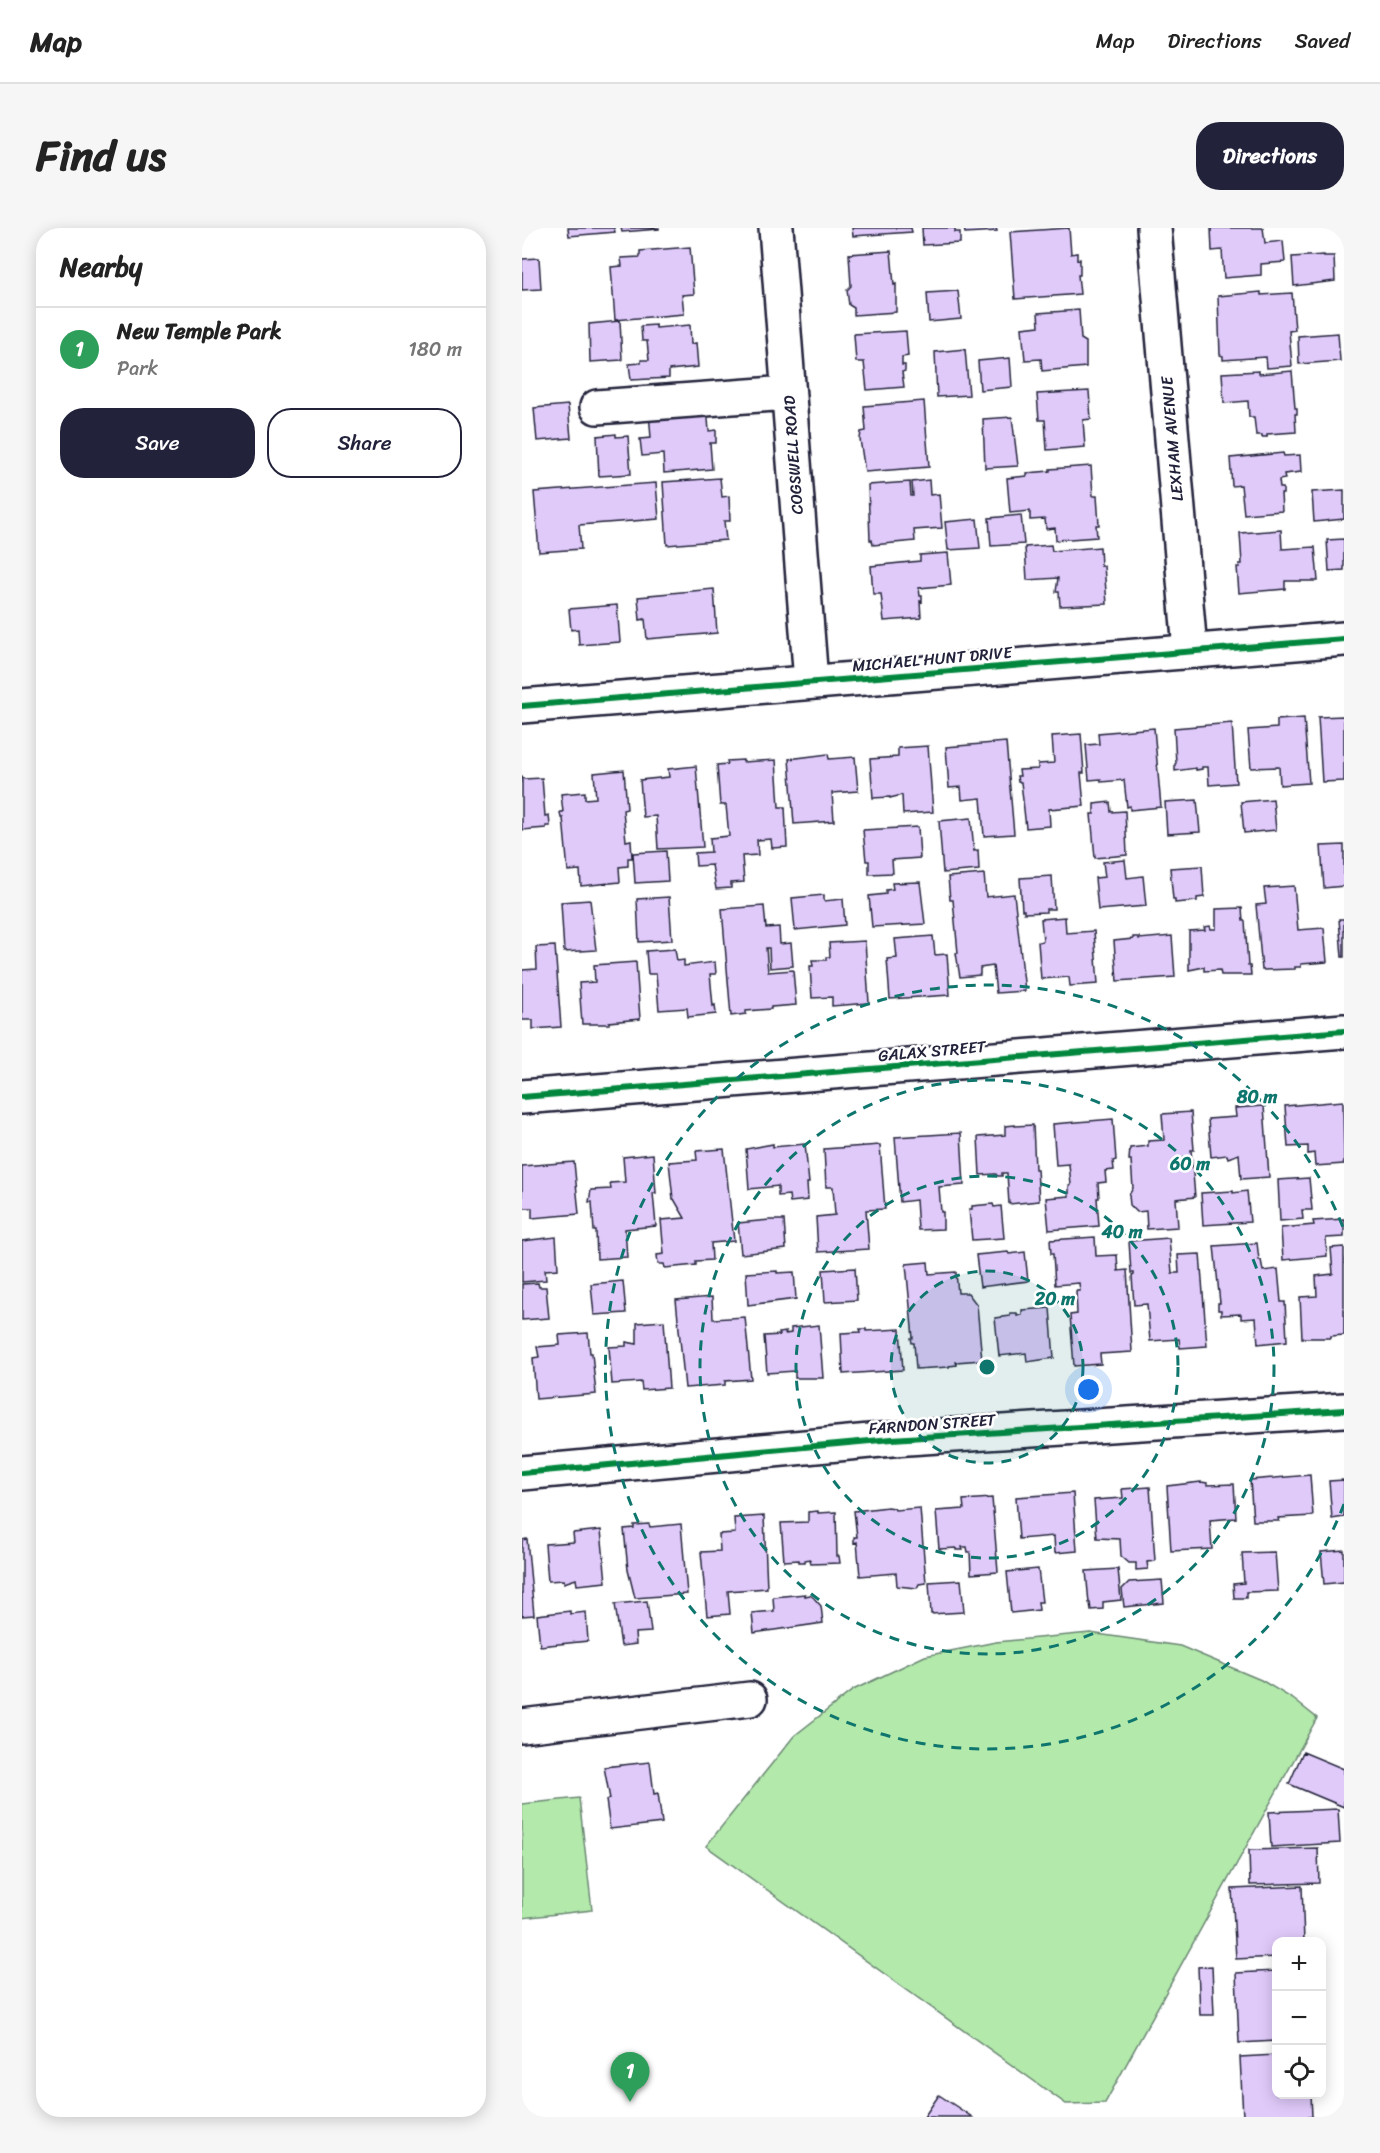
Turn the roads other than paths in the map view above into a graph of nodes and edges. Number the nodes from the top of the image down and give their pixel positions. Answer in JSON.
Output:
{"nodes":[{"id":1,"x":776,"y":228,"type":"edge"},
{"id":2,"x":1154,"y":228,"type":"edge"},
{"id":3,"x":788,"y":393,"type":"junction"},
{"id":4,"x":597,"y":407,"type":"dead end"},
{"id":5,"x":1344,"y":639,"type":"edge"},
{"id":6,"x":1190,"y":650,"type":"junction"},
{"id":7,"x":811,"y":682,"type":"junction"},
{"id":8,"x":522,"y":706,"type":"edge"},
{"id":9,"x":1344,"y":1031,"type":"edge"},
{"id":10,"x":522,"y":1097,"type":"edge"},
{"id":11,"x":1344,"y":1410,"type":"edge"},
{"id":12,"x":522,"y":1473,"type":"edge"},
{"id":13,"x":750,"y":1699,"type":"dead end"},
{"id":14,"x":522,"y":1726,"type":"edge"}],
"edges":[{"from":1,"to":3,"type":"street","name":"COGSWELL ROAD"},
{"from":2,"to":6,"type":"street","name":"LEXHAM AVENUE"},
{"from":3,"to":4,"type":"street"},
{"from":3,"to":7,"type":"street","name":"COGSWELL ROAD"},
{"from":5,"to":6,"type":"street","name":"MICHAEL HUNT DRIVE"},
{"from":6,"to":7,"type":"street","name":"MICHAEL HUNT DRIVE"},
{"from":7,"to":8,"type":"street","name":"MICHAEL HUNT DRIVE"},
{"from":9,"to":10,"type":"street","name":"GALAX STREET"},
{"from":11,"to":12,"type":"street","name":"FARNDON STREET"},
{"from":13,"to":14,"type":"street"}]}
